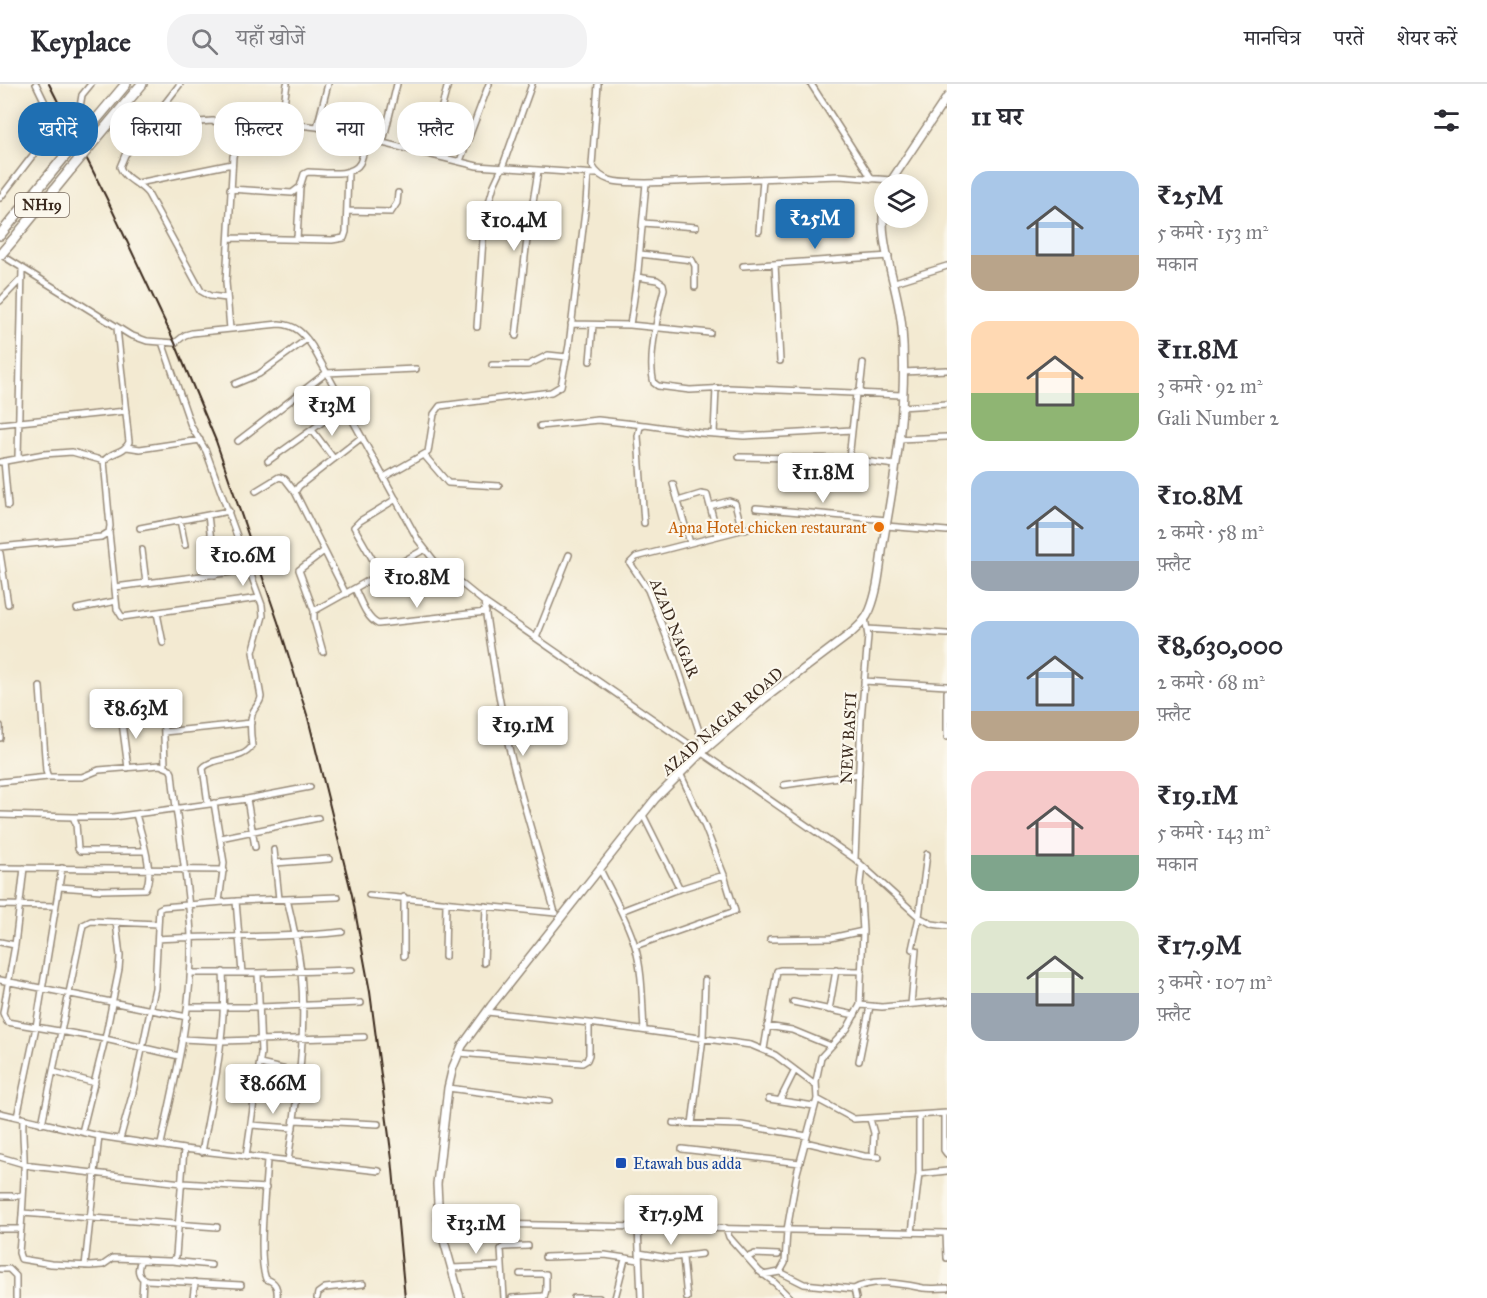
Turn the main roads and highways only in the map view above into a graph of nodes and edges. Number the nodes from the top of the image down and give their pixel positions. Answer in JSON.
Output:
{"nodes":[{"id":1,"x":126,"y":84,"type":"edge"},
{"id":2,"x":142,"y":84,"type":"edge"},
{"id":3,"x":1,"y":234,"type":"edge"},
{"id":4,"x":0,"y":255,"type":"edge"}],
"edges":[{"from":1,"to":3,"type":"highway","number":"NH19","bridge":true},
{"from":2,"to":4,"type":"highway","number":"NH19","bridge":true}]}
